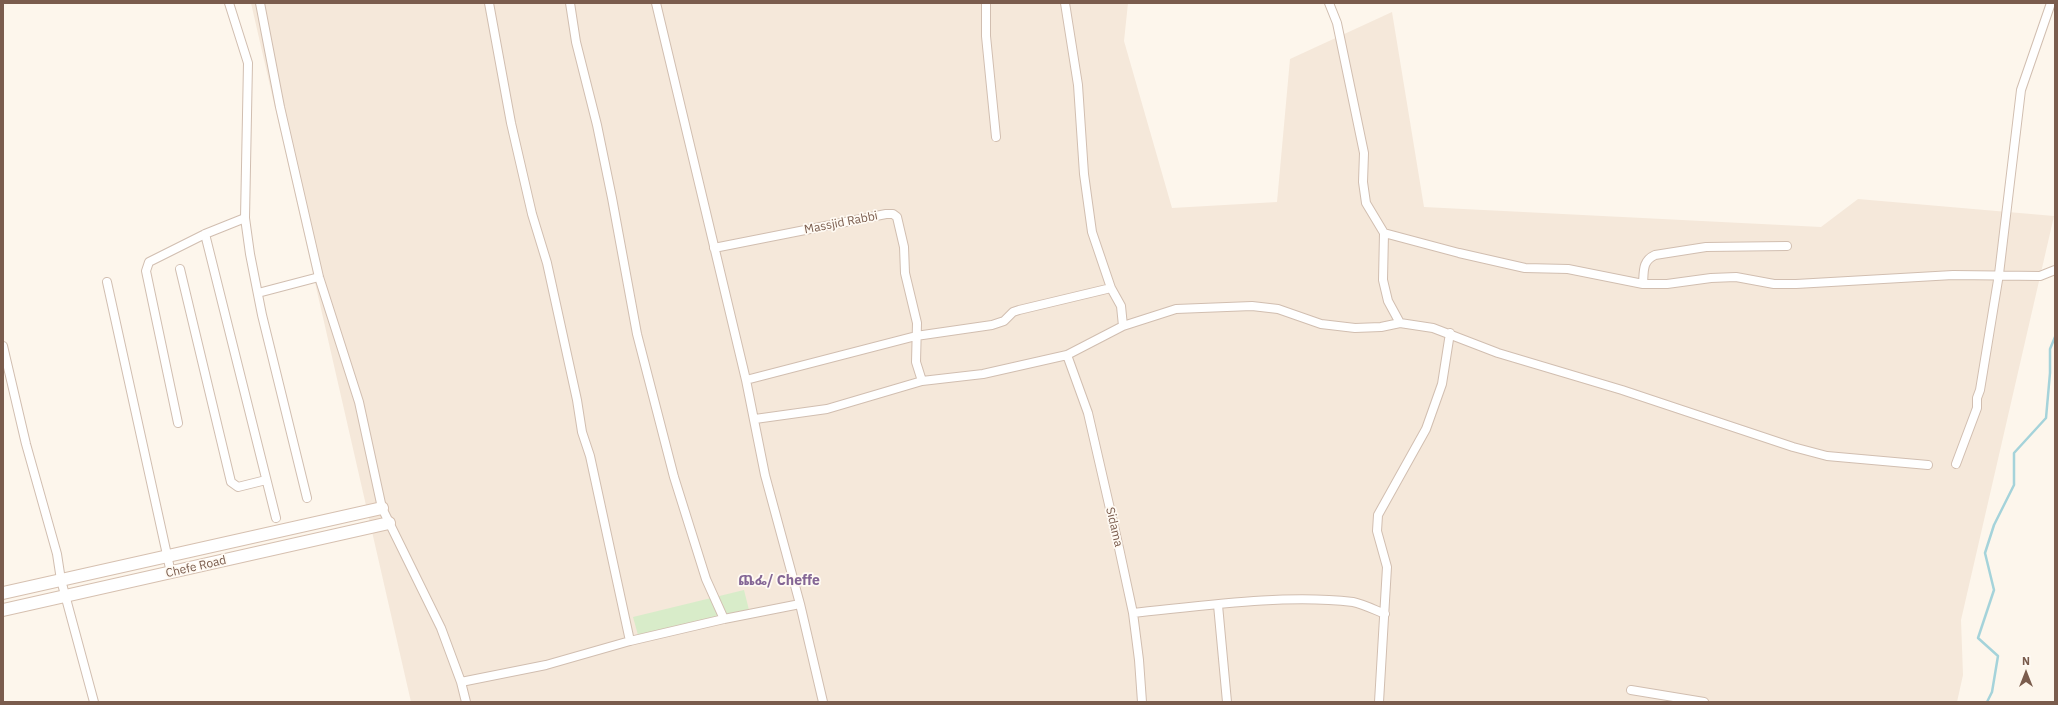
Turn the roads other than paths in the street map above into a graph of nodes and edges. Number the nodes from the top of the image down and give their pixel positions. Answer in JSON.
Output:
{"nodes":[{"id":1,"x":229,"y":3,"type":"edge"},
{"id":2,"x":260,"y":3,"type":"edge"},
{"id":3,"x":489,"y":3,"type":"edge"},
{"id":4,"x":570,"y":3,"type":"edge"},
{"id":5,"x":656,"y":3,"type":"edge"},
{"id":6,"x":986,"y":3,"type":"edge"},
{"id":7,"x":1066,"y":3,"type":"edge"},
{"id":8,"x":1329,"y":3,"type":"edge"},
{"id":9,"x":2051,"y":3,"type":"edge"},
{"id":10,"x":996,"y":137,"type":"dead end"},
{"id":11,"x":245,"y":218,"type":"junction"},
{"id":12,"x":1384,"y":233,"type":"junction"},
{"id":13,"x":205,"y":234,"type":"junction"},
{"id":14,"x":1787,"y":246,"type":"dead end"},
{"id":15,"x":714,"y":248,"type":"junction"},
{"id":16,"x":180,"y":269,"type":"dead end"},
{"id":17,"x":2055,"y":270,"type":"edge"},
{"id":18,"x":1999,"y":274,"type":"junction"},
{"id":19,"x":319,"y":277,"type":"junction"},
{"id":20,"x":107,"y":282,"type":"dead end"},
{"id":21,"x":1643,"y":284,"type":"junction"},
{"id":22,"x":1111,"y":288,"type":"junction"},
{"id":23,"x":258,"y":293,"type":"junction"},
{"id":24,"x":1400,"y":323,"type":"junction"},
{"id":25,"x":1122,"y":326,"type":"junction"},
{"id":26,"x":1450,"y":333,"type":"junction"},
{"id":27,"x":916,"y":336,"type":"junction"},
{"id":28,"x":3,"y":346,"type":"edge"},
{"id":29,"x":1067,"y":355,"type":"junction"},
{"id":30,"x":746,"y":380,"type":"junction"},
{"id":31,"x":922,"y":382,"type":"junction"},
{"id":32,"x":754,"y":419,"type":"junction"},
{"id":33,"x":178,"y":423,"type":"dead end"},
{"id":34,"x":1956,"y":464,"type":"dead end"},
{"id":35,"x":1928,"y":465,"type":"dead end"},
{"id":36,"x":266,"y":480,"type":"junction"},
{"id":37,"x":307,"y":498,"type":"dead end"},
{"id":38,"x":382,"y":508,"type":"junction"},
{"id":39,"x":276,"y":518,"type":"dead end"},
{"id":40,"x":389,"y":523,"type":"junction"},
{"id":41,"x":167,"y":557,"type":"junction"},
{"id":42,"x":171,"y":572,"type":"junction"},
{"id":43,"x":61,"y":580,"type":"junction"},
{"id":44,"x":3,"y":594,"type":"edge"},
{"id":45,"x":66,"y":596,"type":"junction"},
{"id":46,"x":800,"y":604,"type":"junction"},
{"id":47,"x":1218,"y":605,"type":"junction"},
{"id":48,"x":3,"y":610,"type":"edge"},
{"id":49,"x":1133,"y":613,"type":"junction"},
{"id":50,"x":1385,"y":614,"type":"junction"},
{"id":51,"x":724,"y":619,"type":"junction"},
{"id":52,"x":630,"y":641,"type":"junction"},
{"id":53,"x":461,"y":682,"type":"junction"},
{"id":54,"x":1631,"y":690,"type":"dead end"},
{"id":55,"x":94,"y":702,"type":"edge"},
{"id":56,"x":466,"y":702,"type":"edge"},
{"id":57,"x":823,"y":702,"type":"edge"},
{"id":58,"x":1142,"y":702,"type":"edge"},
{"id":59,"x":1227,"y":702,"type":"edge"},
{"id":60,"x":1379,"y":702,"type":"edge"},
{"id":61,"x":1704,"y":702,"type":"edge"}],
"edges":[{"from":1,"to":11,"type":"street"},
{"from":2,"to":19,"type":"street"},
{"from":3,"to":52,"type":"street"},
{"from":4,"to":51,"type":"street"},
{"from":5,"to":15,"type":"street"},
{"from":6,"to":10,"type":"street"},
{"from":7,"to":22,"type":"street"},
{"from":8,"to":12,"type":"street"},
{"from":9,"to":18,"type":"street"},
{"from":11,"to":13,"type":"street"},
{"from":11,"to":23,"type":"street"},
{"from":12,"to":21,"type":"street"},
{"from":12,"to":24,"type":"street"},
{"from":13,"to":33,"type":"street"},
{"from":13,"to":36,"type":"street"},
{"from":14,"to":21,"type":"street"},
{"from":15,"to":27,"type":"street","name":"Massjid Rabbi"},
{"from":15,"to":30,"type":"street"},
{"from":16,"to":36,"type":"street"},
{"from":17,"to":18,"type":"street"},
{"from":18,"to":21,"type":"street"},
{"from":18,"to":34,"type":"street"},
{"from":19,"to":23,"type":"street"},
{"from":19,"to":38,"type":"street"},
{"from":20,"to":41,"type":"street"},
{"from":22,"to":25,"type":"street"},
{"from":22,"to":27,"type":"street"},
{"from":23,"to":37,"type":"street"},
{"from":24,"to":25,"type":"street"},
{"from":24,"to":26,"type":"street"},
{"from":25,"to":29,"type":"street"},
{"from":26,"to":35,"type":"street"},
{"from":26,"to":50,"type":"street"},
{"from":27,"to":30,"type":"street"},
{"from":27,"to":31,"type":"street","name":"Massjid Rabbi"},
{"from":28,"to":43,"type":"street"},
{"from":29,"to":31,"type":"street"},
{"from":29,"to":49,"type":"street","name":"Sidama"},
{"from":30,"to":32,"type":"street"},
{"from":31,"to":32,"type":"street"},
{"from":32,"to":46,"type":"street"},
{"from":36,"to":39,"type":"street"},
{"from":38,"to":40,"type":"street"},
{"from":38,"to":41,"type":"street","name":"Chefe Road"},
{"from":40,"to":42,"type":"street","name":"Chefe Road"},
{"from":40,"to":53,"type":"street"},
{"from":41,"to":42,"type":"street"},
{"from":41,"to":43,"type":"street","name":"Chefe Road"},
{"from":42,"to":45,"type":"street","name":"Chefe Road"},
{"from":43,"to":44,"type":"street","name":"Chefe Road"},
{"from":43,"to":45,"type":"street"},
{"from":45,"to":48,"type":"street","name":"Chefe Road"},
{"from":45,"to":55,"type":"street"},
{"from":46,"to":51,"type":"street"},
{"from":46,"to":57,"type":"street"},
{"from":47,"to":49,"type":"street"},
{"from":47,"to":50,"type":"street"},
{"from":47,"to":59,"type":"street"},
{"from":49,"to":58,"type":"street","name":"Sidama"},
{"from":50,"to":60,"type":"street"},
{"from":51,"to":52,"type":"street"},
{"from":52,"to":53,"type":"street"},
{"from":53,"to":56,"type":"street"},
{"from":54,"to":61,"type":"street"}]}
